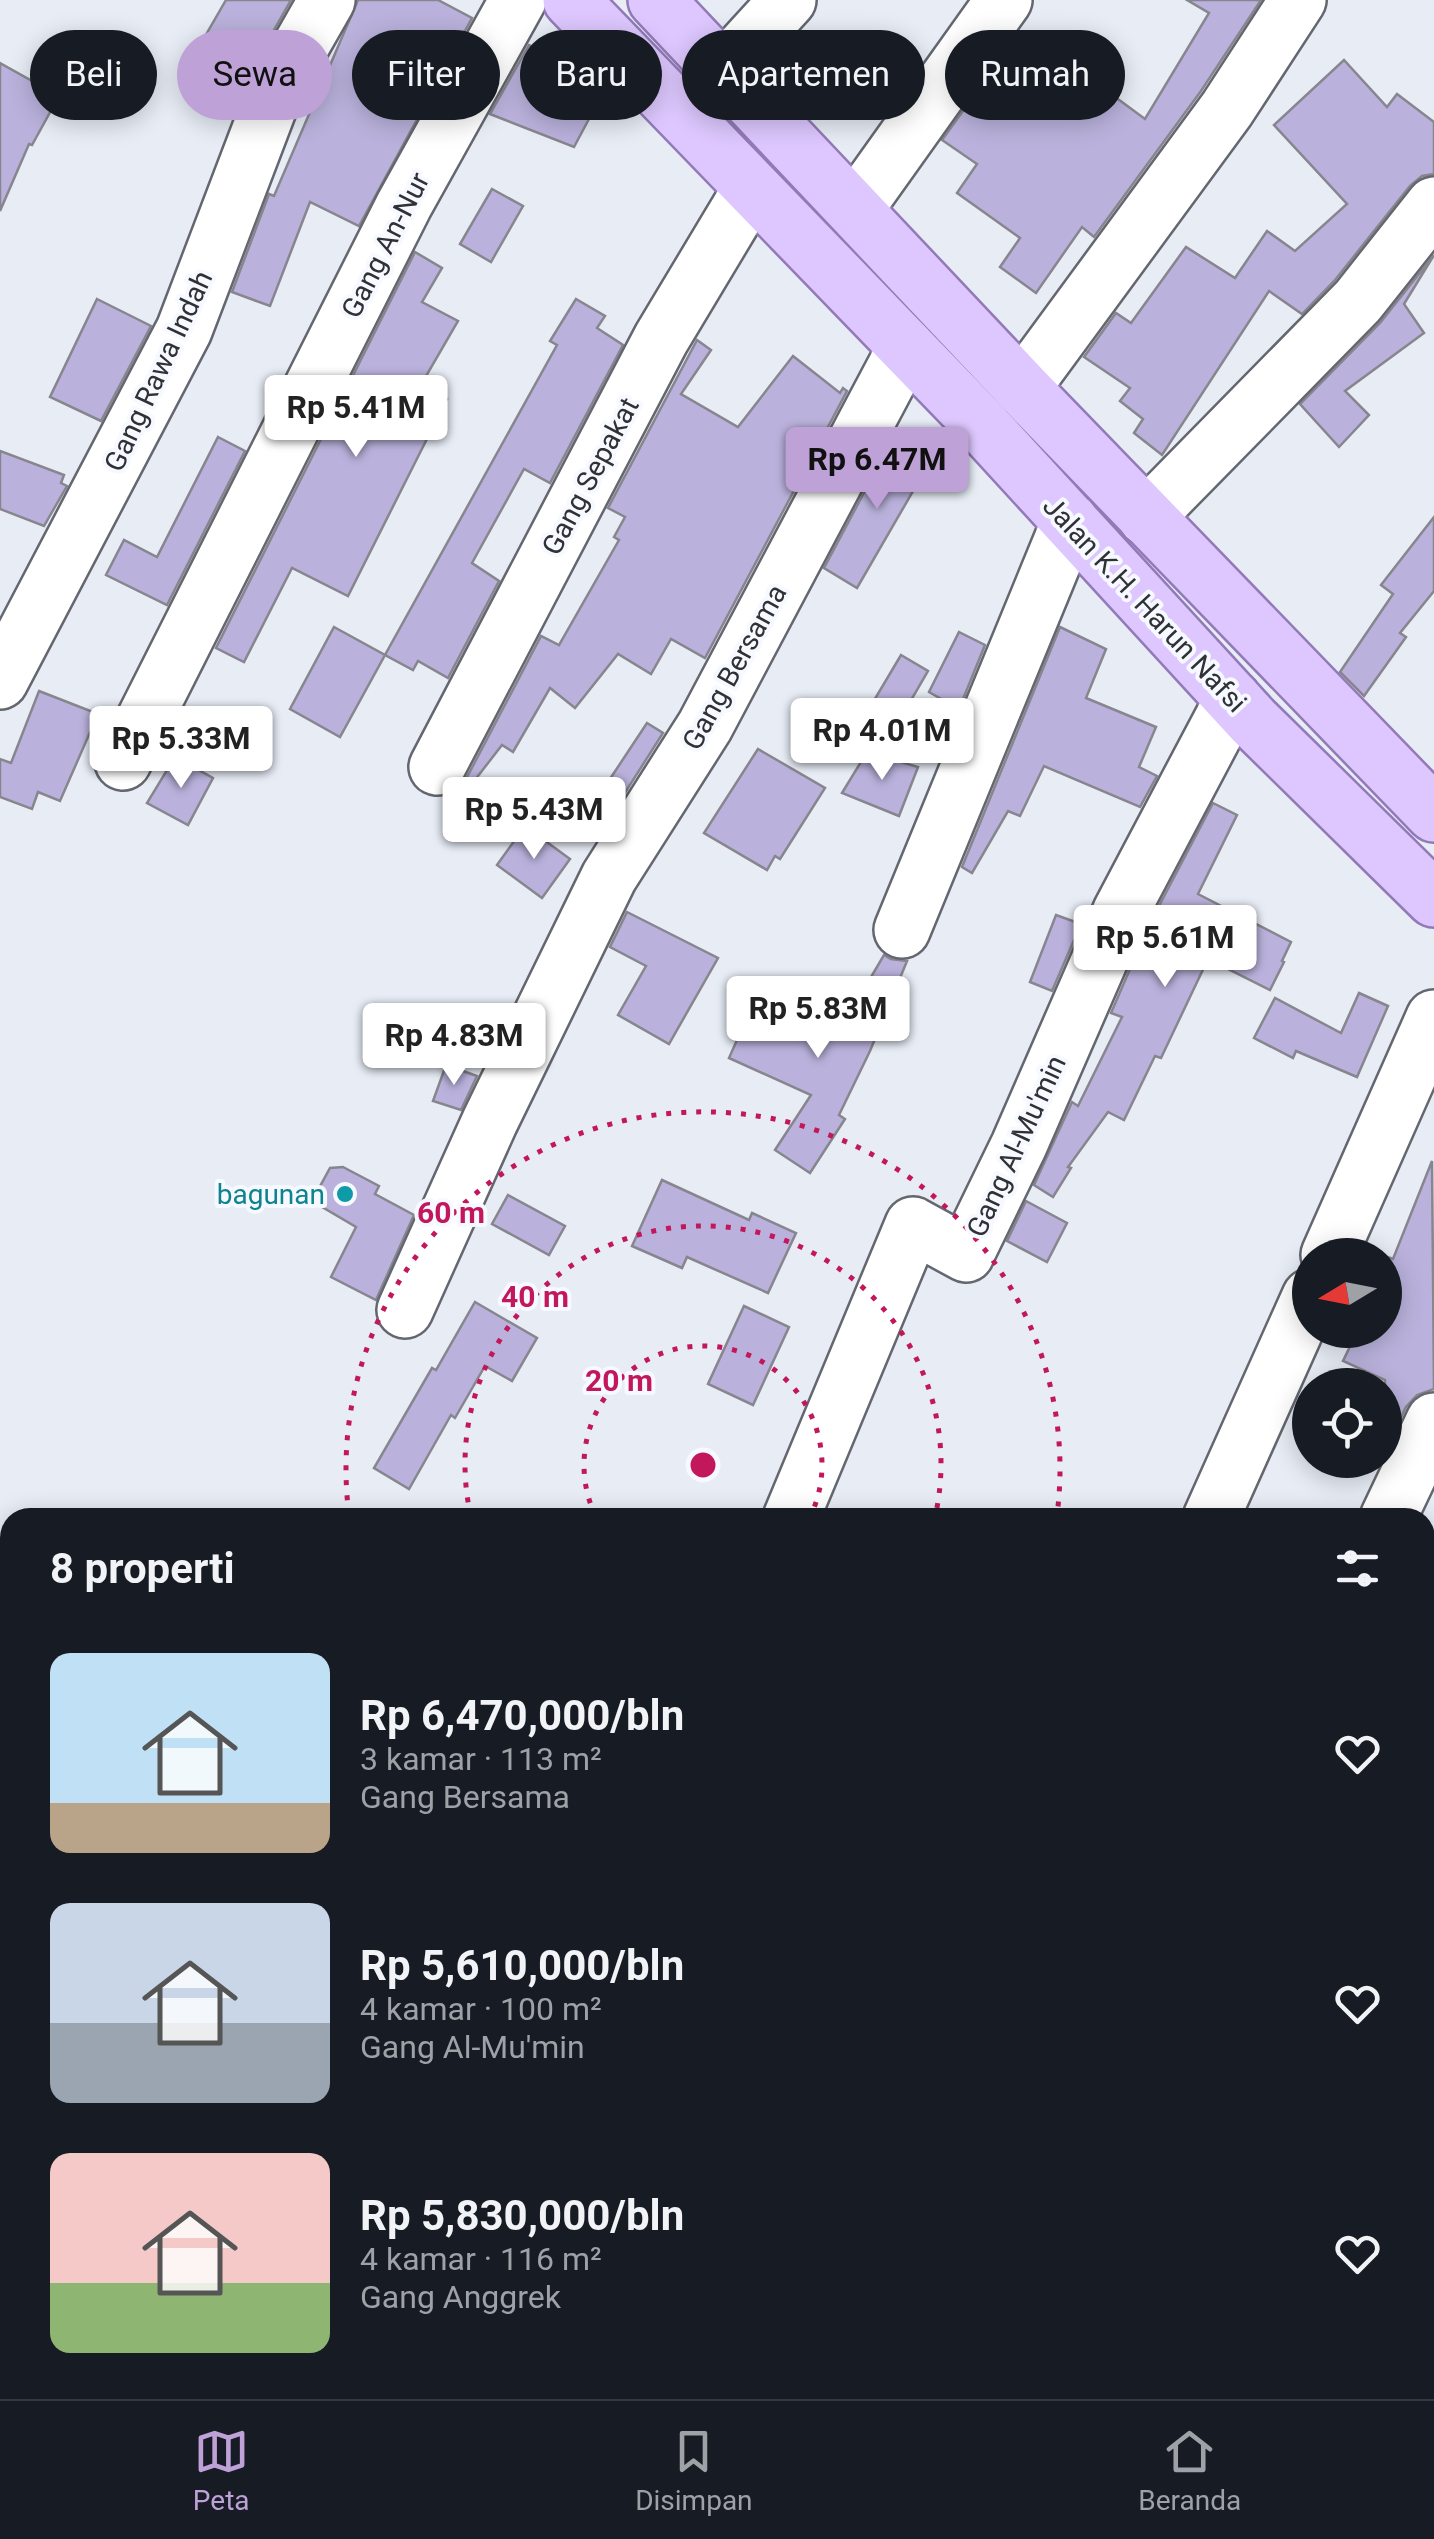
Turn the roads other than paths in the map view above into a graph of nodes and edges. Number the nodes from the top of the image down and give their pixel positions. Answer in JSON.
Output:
{"nodes":[{"id":1,"x":327,"y":0,"type":"edge"},
{"id":2,"x":518,"y":0,"type":"edge"},
{"id":3,"x":571,"y":0,"type":"edge"},
{"id":4,"x":656,"y":0,"type":"edge"},
{"id":5,"x":788,"y":0,"type":"edge"},
{"id":6,"x":1004,"y":0,"type":"edge"},
{"id":7,"x":1298,"y":0,"type":"edge"},
{"id":8,"x":684,"y":30,"type":"edge"},
{"id":9,"x":761,"y":30,"type":"edge"},
{"id":10,"x":770,"y":120,"type":"edge"},
{"id":11,"x":751,"y":189,"type":"junction"},
{"id":12,"x":1434,"y":205,"type":"edge"},
{"id":13,"x":856,"y":209,"type":"junction"},
{"id":14,"x":906,"y":348,"type":"junction"},
{"id":15,"x":1022,"y":388,"type":"junction"},
{"id":16,"x":1146,"y":516,"type":"junction"},
{"id":17,"x":1070,"y":521,"type":"junction"},
{"id":18,"x":0,"y":681,"type":"edge"},
{"id":19,"x":1233,"y":699,"type":"junction"},
{"id":20,"x":123,"y":762,"type":"dead end"},
{"id":21,"x":437,"y":767,"type":"dead end"},
{"id":22,"x":1434,"y":814,"type":"edge"},
{"id":23,"x":1434,"y":899,"type":"edge"},
{"id":24,"x":902,"y":930,"type":"dead end"},
{"id":25,"x":1434,"y":1018,"type":"edge"},
{"id":26,"x":1337,"y":1238,"type":"edge"},
{"id":27,"x":405,"y":1310,"type":"dead end"},
{"id":28,"x":1292,"y":1337,"type":"edge"},
{"id":29,"x":1434,"y":1421,"type":"edge"},
{"id":30,"x":794,"y":1508,"type":"edge"},
{"id":31,"x":1215,"y":1508,"type":"edge"},
{"id":32,"x":1393,"y":1508,"type":"edge"}],
"edges":[{"from":1,"to":18,"type":"street","name":"Gang Rawa Indah"},
{"from":2,"to":20,"type":"street","name":"Gang An-Nur"},
{"from":3,"to":11,"type":"main road","name":"Jalan K.H. Harun Nafsi"},
{"from":4,"to":8,"type":"main road"},
{"from":5,"to":9,"type":"street"},
{"from":6,"to":13,"type":"street"},
{"from":7,"to":15,"type":"street"},
{"from":10,"to":13,"type":"main road"},
{"from":11,"to":14,"type":"main road","name":"Jalan K.H. Harun Nafsi"},
{"from":11,"to":21,"type":"street","name":"Gang Sepakat"},
{"from":12,"to":16,"type":"street"},
{"from":13,"to":15,"type":"main road"},
{"from":14,"to":17,"type":"main road","name":"Jalan K.H. Harun Nafsi"},
{"from":14,"to":27,"type":"street","name":"Gang Bersama"},
{"from":15,"to":16,"type":"main road"},
{"from":16,"to":22,"type":"main road"},
{"from":17,"to":19,"type":"main road","name":"Jalan K.H. Harun Nafsi"},
{"from":17,"to":24,"type":"street"},
{"from":19,"to":23,"type":"main road","name":"Jalan K.H. Harun Nafsi"},
{"from":19,"to":30,"type":"street","name":"Gang Al-Mu'min"},
{"from":25,"to":26,"type":"street"},
{"from":28,"to":31,"type":"street"},
{"from":29,"to":32,"type":"street"}]}
